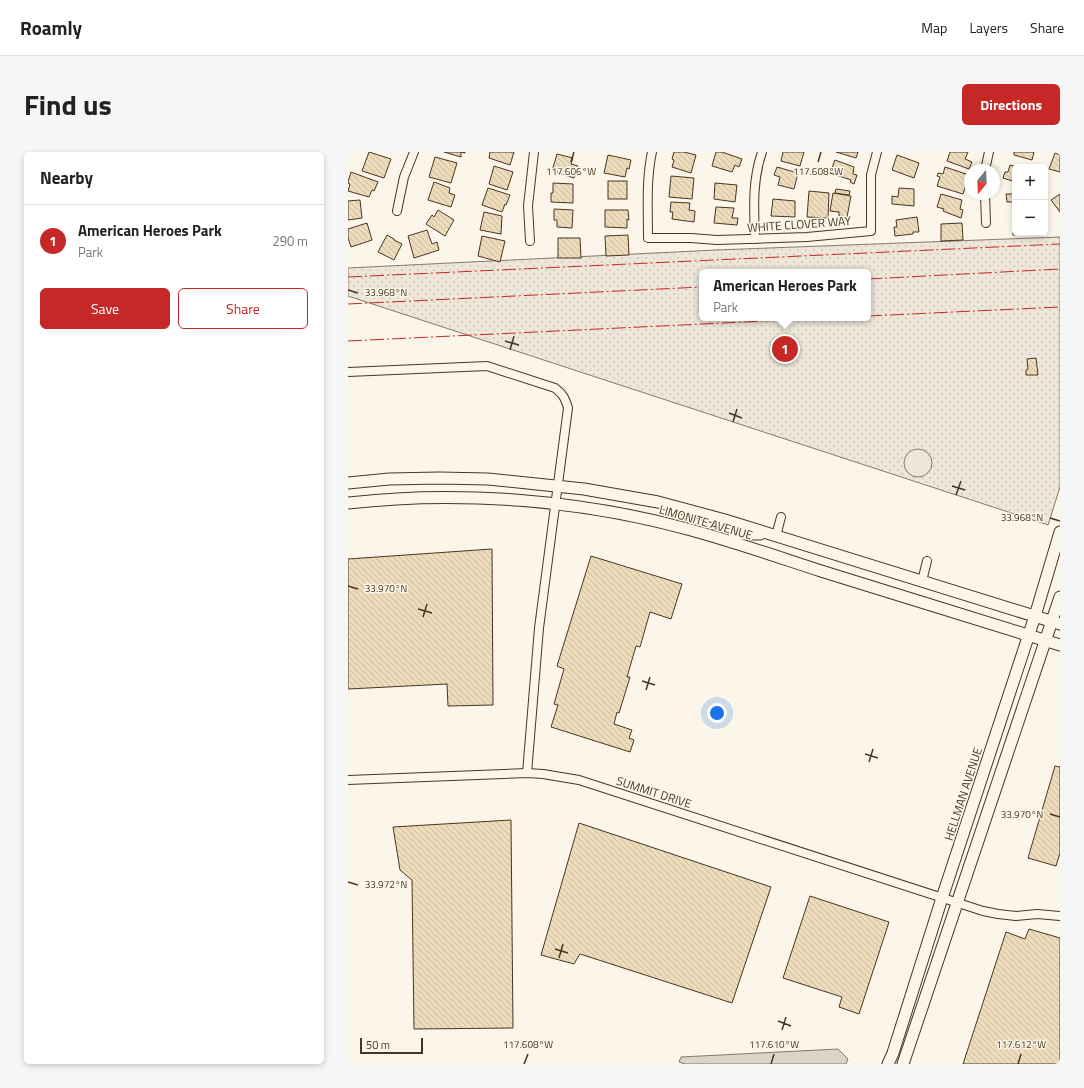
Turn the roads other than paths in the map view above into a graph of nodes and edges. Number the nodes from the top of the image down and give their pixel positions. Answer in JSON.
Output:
{"nodes":[{"id":1,"x":414,"y":152,"type":"edge"},
{"id":2,"x":534,"y":152,"type":"edge"},
{"id":3,"x":652,"y":152,"type":"edge"},
{"id":4,"x":762,"y":152,"type":"edge"},
{"id":5,"x":877,"y":152,"type":"edge"},
{"id":6,"x":989,"y":152,"type":"edge"},
{"id":7,"x":986,"y":164,"type":"edge"},
{"id":8,"x":985,"y":200,"type":"edge"},
{"id":9,"x":397,"y":211,"type":"dead end"},
{"id":10,"x":986,"y":223,"type":"dead end"},
{"id":11,"x":755,"y":239,"type":"junction"},
{"id":12,"x":530,"y":241,"type":"dead end"},
{"id":13,"x":348,"y":372,"type":"edge"},
{"id":14,"x":348,"y":484,"type":"edge"},
{"id":15,"x":558,"y":486,"type":"junction"},
{"id":16,"x":348,"y":503,"type":"edge"},
{"id":17,"x":556,"y":504,"type":"junction"},
{"id":18,"x":781,"y":517,"type":"dead end"},
{"id":19,"x":1060,"y":532,"type":"edge"},
{"id":20,"x":776,"y":536,"type":"junction"},
{"id":21,"x":732,"y":542,"type":"junction"},
{"id":22,"x":927,"y":561,"type":"dead end"},
{"id":23,"x":922,"y":581,"type":"junction"},
{"id":24,"x":1060,"y":597,"type":"edge"},
{"id":25,"x":1035,"y":616,"type":"junction"},
{"id":26,"x":1056,"y":623,"type":"edge"},
{"id":27,"x":1029,"y":636,"type":"junction"},
{"id":28,"x":1046,"y":641,"type":"junction"},
{"id":29,"x":1060,"y":645,"type":"edge"},
{"id":30,"x":527,"y":773,"type":"junction"},
{"id":31,"x":348,"y":780,"type":"edge"},
{"id":32,"x":942,"y":898,"type":"junction"},
{"id":33,"x":958,"y":903,"type":"junction"},
{"id":34,"x":1060,"y":916,"type":"edge"},
{"id":35,"x":888,"y":1064,"type":"edge"},
{"id":36,"x":903,"y":1064,"type":"edge"}],
"edges":[{"from":1,"to":9,"type":"street"},
{"from":2,"to":12,"type":"street"},
{"from":3,"to":11,"type":"street","name":"WHITE CLOVER WAY"},
{"from":4,"to":11,"type":"street"},
{"from":5,"to":11,"type":"street","name":"WHITE CLOVER WAY"},
{"from":6,"to":7,"type":"street"},
{"from":8,"to":10,"type":"street"},
{"from":13,"to":15,"type":"street"},
{"from":14,"to":15,"type":"main road","name":"LIMONITE AVENUE"},
{"from":15,"to":17,"type":"street"},
{"from":15,"to":20,"type":"main road","name":"LIMONITE AVENUE"},
{"from":16,"to":17,"type":"main road","name":"LIMONITE AVENUE"},
{"from":17,"to":21,"type":"main road","name":"LIMONITE AVENUE"},
{"from":17,"to":30,"type":"street"},
{"from":18,"to":20,"type":"street"},
{"from":19,"to":25,"type":"main road","name":"HELLMAN AVENUE"},
{"from":20,"to":21,"type":"main road"},
{"from":20,"to":23,"type":"main road","name":"LIMONITE AVENUE"},
{"from":21,"to":27,"type":"main road","name":"LIMONITE AVENUE"},
{"from":22,"to":23,"type":"street"},
{"from":23,"to":25,"type":"main road","name":"LIMONITE AVENUE"},
{"from":24,"to":26,"type":"main road"},
{"from":25,"to":26,"type":"main road","name":"LIMONITE AVENUE"},
{"from":25,"to":27,"type":"main road","name":"HELLMAN AVENUE"},
{"from":26,"to":28,"type":"main road"},
{"from":27,"to":28,"type":"main road","name":"LIMONITE AVENUE"},
{"from":27,"to":32,"type":"main road","name":"HELLMAN AVENUE"},
{"from":28,"to":29,"type":"main road","name":"LIMONITE AVENUE"},
{"from":28,"to":33,"type":"main road"},
{"from":30,"to":31,"type":"street","name":"SUMMIT DRIVE"},
{"from":30,"to":32,"type":"street","name":"SUMMIT DRIVE"},
{"from":32,"to":33,"type":"street","name":"SUMMIT DRIVE"},
{"from":32,"to":35,"type":"main road","name":"HELLMAN AVENUE"},
{"from":33,"to":34,"type":"street","name":"SUMMIT DRIVE"},
{"from":33,"to":36,"type":"main road"}]}
